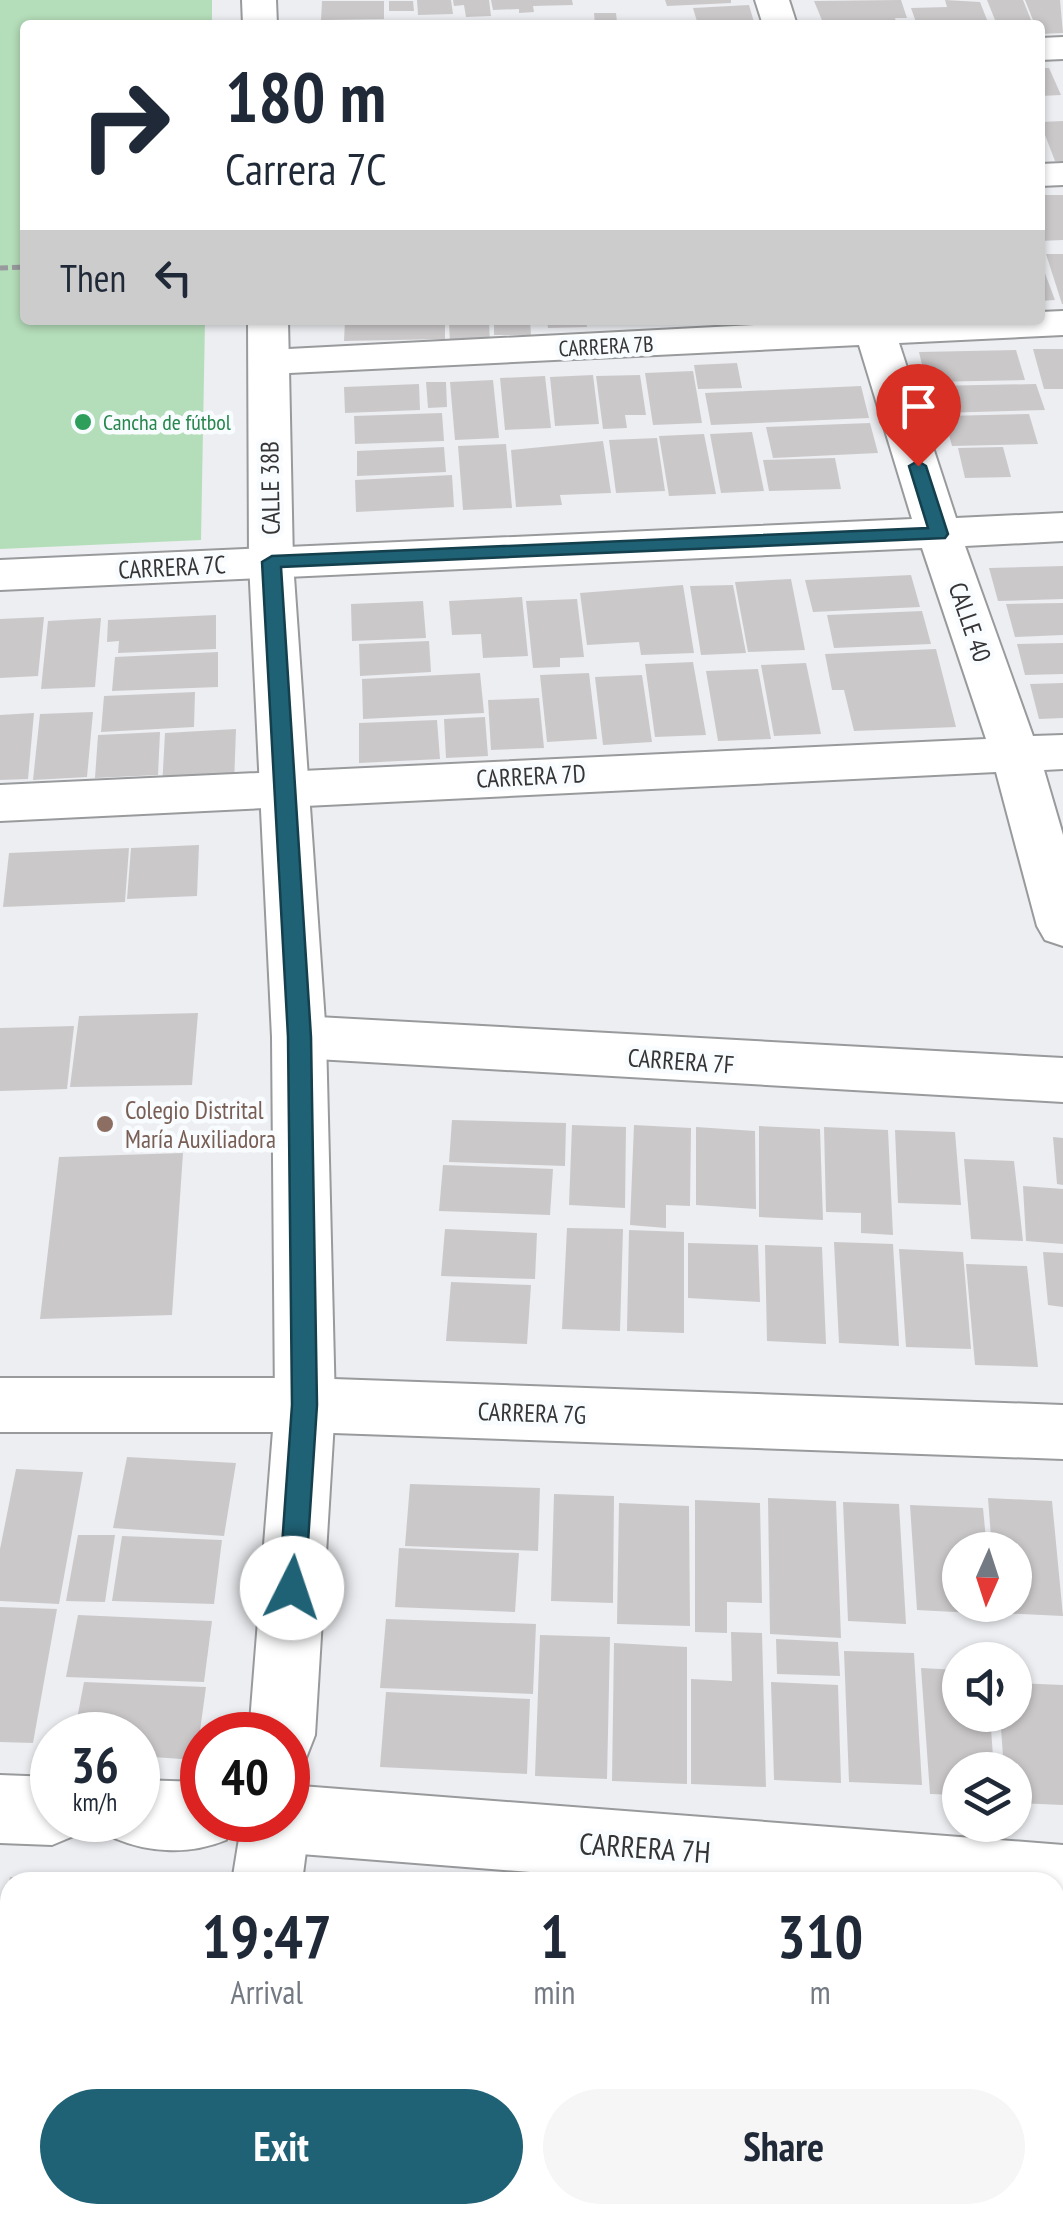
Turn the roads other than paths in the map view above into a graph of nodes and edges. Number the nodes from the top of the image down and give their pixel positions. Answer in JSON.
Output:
{"nodes":[{"id":1,"x":936,"y":325,"type":"edge"},
{"id":2,"x":873,"y":326,"type":"edge"},
{"id":3,"x":268,"y":341,"type":"edge"},
{"id":4,"x":1063,"y":527,"type":"edge"},
{"id":5,"x":939,"y":534,"type":"junction"},
{"id":6,"x":272,"y":562,"type":"junction"},
{"id":7,"x":0,"y":575,"type":"edge"},
{"id":8,"x":1040,"y":753,"type":"edge"},
{"id":9,"x":284,"y":787,"type":"junction"},
{"id":10,"x":0,"y":803,"type":"edge"},
{"id":11,"x":1063,"y":926,"type":"edge"},
{"id":12,"x":300,"y":1037,"type":"junction"},
{"id":13,"x":1063,"y":1080,"type":"edge"},
{"id":14,"x":0,"y":1405,"type":"edge"},
{"id":15,"x":305,"y":1405,"type":"junction"},
{"id":16,"x":1063,"y":1432,"type":"edge"},
{"id":17,"x":284,"y":1712,"type":"edge"},
{"id":18,"x":0,"y":1809,"type":"edge"},
{"id":19,"x":30,"y":1810,"type":"edge"},
{"id":20,"x":310,"y":1821,"type":"edge"},
{"id":21,"x":273,"y":1842,"type":"edge"},
{"id":22,"x":269,"y":1872,"type":"edge"},
{"id":23,"x":961,"y":1872,"type":"edge"}],
"edges":[{"from":1,"to":2,"type":"street","name":"CARRERA 7B"},
{"from":2,"to":3,"type":"street","name":"CARRERA 7B"},
{"from":2,"to":5,"type":"street","name":"CALLE 40"},
{"from":3,"to":6,"type":"street","name":"CALLE 38B"},
{"from":4,"to":5,"type":"street","name":"CARRERA 7C"},
{"from":5,"to":6,"type":"street","name":"CARRERA 7C"},
{"from":5,"to":8,"type":"street","name":"CALLE 40"},
{"from":6,"to":7,"type":"street","name":"CARRERA 7C"},
{"from":6,"to":9,"type":"street","name":"CALLE 38B"},
{"from":8,"to":9,"type":"street","name":"CARRERA 7D"},
{"from":8,"to":11,"type":"street","name":"CALLE 40"},
{"from":9,"to":10,"type":"street","name":"CARRERA 7D"},
{"from":9,"to":12,"type":"street","name":"CALLE 38B"},
{"from":12,"to":13,"type":"street","name":"CARRERA 7F"},
{"from":12,"to":15,"type":"street","name":"CALLE 38B"},
{"from":14,"to":15,"type":"street","name":"CARRERA 7G"},
{"from":15,"to":16,"type":"street","name":"CARRERA 7G"},
{"from":15,"to":17,"type":"street","name":"CALLE 38B"},
{"from":18,"to":19,"type":"street"},
{"from":20,"to":23,"type":"street","name":"CARRERA 7H"},
{"from":21,"to":22,"type":"street"}]}
